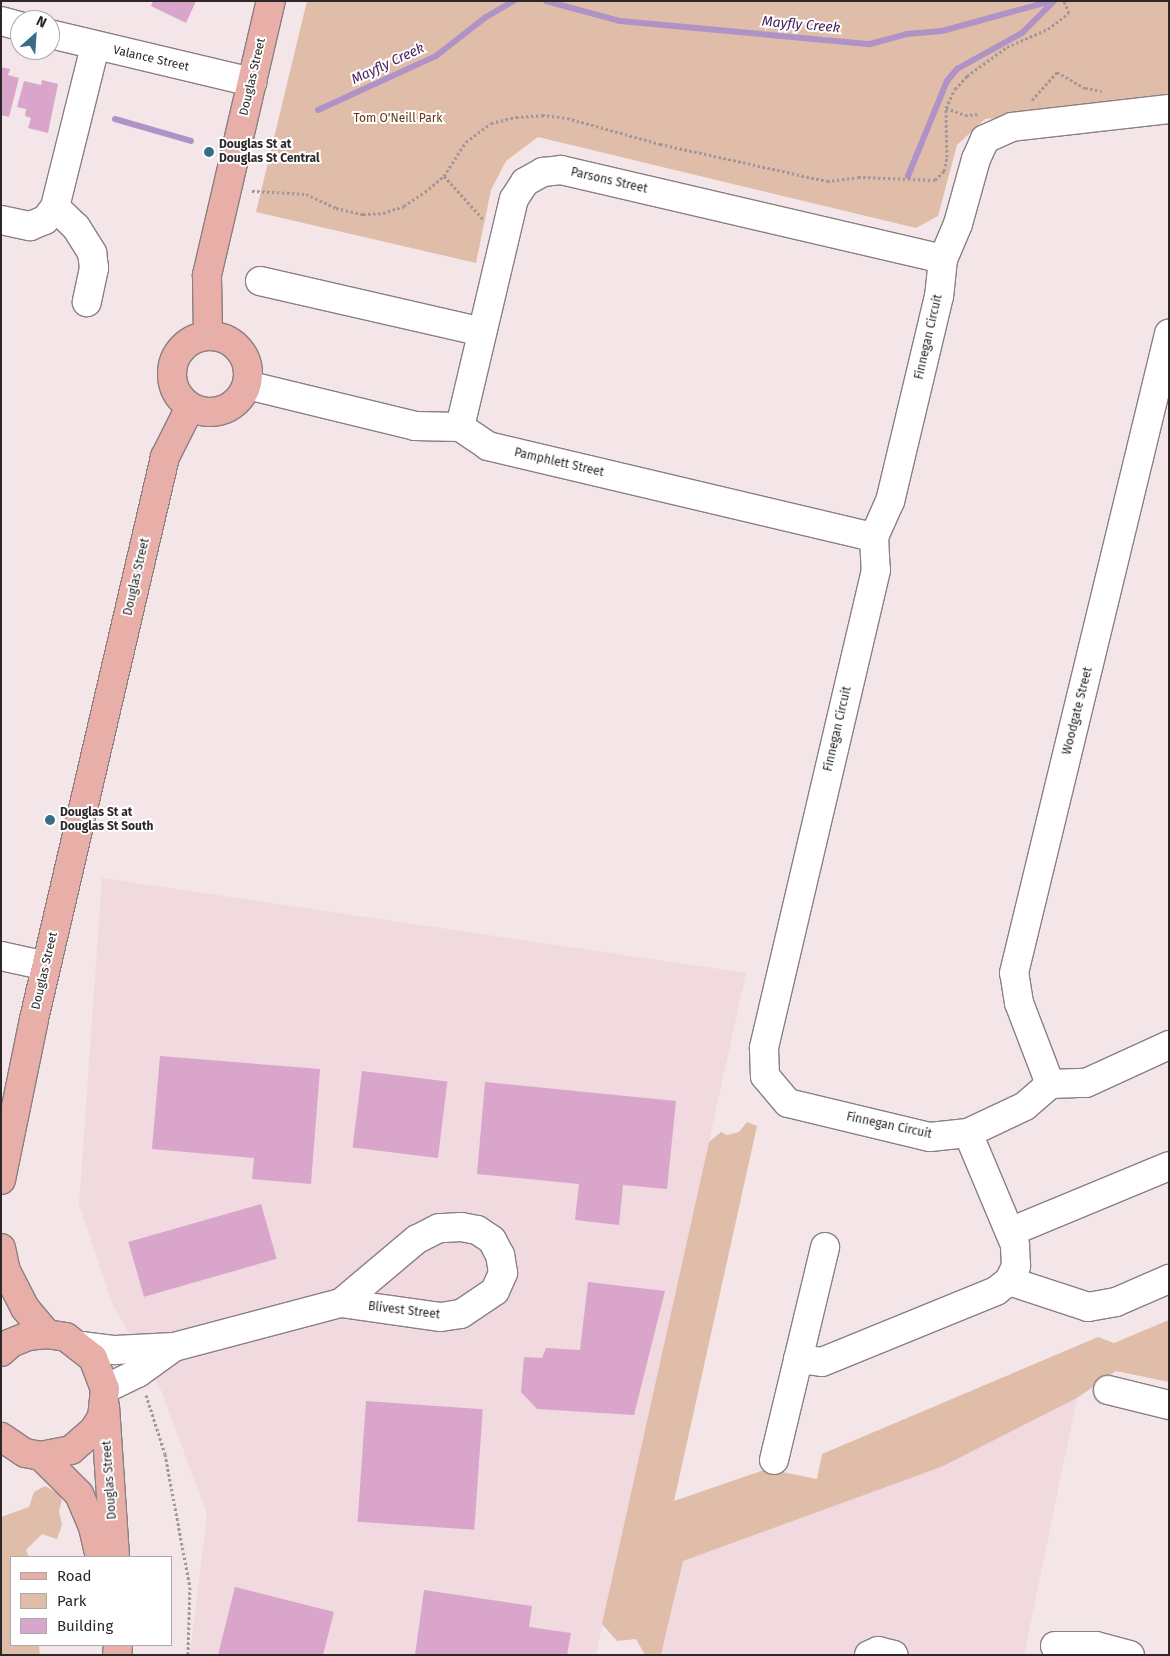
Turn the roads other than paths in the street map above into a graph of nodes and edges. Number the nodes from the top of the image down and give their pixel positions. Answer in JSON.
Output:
{"nodes":[{"id":1,"x":271,"y":1,"type":"edge"},
{"id":2,"x":60,"y":37,"type":"edge"},
{"id":3,"x":95,"y":47,"type":"junction"},
{"id":4,"x":252,"y":82,"type":"junction"},
{"id":5,"x":1169,"y":109,"type":"edge"},
{"id":6,"x":55,"y":207,"type":"junction"},
{"id":7,"x":1,"y":220,"type":"edge"},
{"id":8,"x":943,"y":259,"type":"junction"},
{"id":9,"x":260,"y":280,"type":"dead end"},
{"id":10,"x":86,"y":302,"type":"dead end"},
{"id":11,"x":482,"y":332,"type":"junction"},
{"id":12,"x":1169,"y":334,"type":"edge"},
{"id":13,"x":208,"y":336,"type":"junction"},
{"id":14,"x":247,"y":385,"type":"junction"},
{"id":15,"x":190,"y":407,"type":"junction"},
{"id":16,"x":460,"y":428,"type":"junction"},
{"id":17,"x":874,"y":537,"type":"junction"},
{"id":18,"x":1,"y":956,"type":"edge"},
{"id":19,"x":46,"y":966,"type":"junction"},
{"id":20,"x":1169,"y":1045,"type":"edge"},
{"id":21,"x":1050,"y":1084,"type":"junction"},
{"id":22,"x":968,"y":1133,"type":"junction"},
{"id":23,"x":1169,"y":1166,"type":"edge"},
{"id":24,"x":1,"y":1180,"type":"edge"},
{"id":25,"x":1010,"y":1232,"type":"junction"},
{"id":26,"x":1,"y":1248,"type":"edge"},
{"id":27,"x":825,"y":1248,"type":"dead end"},
{"id":28,"x":1169,"y":1279,"type":"edge"},
{"id":29,"x":1009,"y":1281,"type":"junction"},
{"id":30,"x":341,"y":1303,"type":"junction"},
{"id":31,"x":47,"y":1334,"type":"junction"},
{"id":32,"x":81,"y":1346,"type":"junction"},
{"id":33,"x":174,"y":1348,"type":"junction"},
{"id":34,"x":1,"y":1352,"type":"edge"},
{"id":35,"x":798,"y":1359,"type":"junction"},
{"id":36,"x":1108,"y":1390,"type":"dead end"},
{"id":37,"x":105,"y":1396,"type":"junction"},
{"id":38,"x":1169,"y":1405,"type":"edge"},
{"id":39,"x":4,"y":1445,"type":"edge"},
{"id":40,"x":41,"y":1456,"type":"junction"},
{"id":41,"x":774,"y":1460,"type":"dead end"},
{"id":42,"x":100,"y":1556,"type":"edge"},
{"id":43,"x":115,"y":1556,"type":"edge"},
{"id":44,"x":1055,"y":1646,"type":"dead end"},
{"id":45,"x":870,"y":1655,"type":"edge"},
{"id":46,"x":894,"y":1655,"type":"edge"},
{"id":47,"x":1130,"y":1655,"type":"edge"}],
"edges":[{"from":1,"to":4,"type":"main road","name":"Douglas Street"},
{"from":2,"to":3,"type":"street","name":"Valance Street"},
{"from":3,"to":4,"type":"street","name":"Valance Street"},
{"from":3,"to":6,"type":"street"},
{"from":4,"to":13,"type":"main road","name":"Douglas Street"},
{"from":5,"to":8,"type":"street","name":"Finnegan Circuit"},
{"from":6,"to":7,"type":"street"},
{"from":6,"to":10,"type":"street"},
{"from":8,"to":11,"type":"street","name":"Parsons Street"},
{"from":8,"to":17,"type":"street","name":"Finnegan Circuit"},
{"from":9,"to":11,"type":"street"},
{"from":11,"to":16,"type":"street","name":"Parsons Street"},
{"from":12,"to":21,"type":"street","name":"Woodgate Street"},
{"from":13,"to":14,"type":"main road"},
{"from":13,"to":15,"type":"main road"},
{"from":14,"to":15,"type":"main road"},
{"from":14,"to":16,"type":"street"},
{"from":15,"to":19,"type":"main road","name":"Douglas Street"},
{"from":16,"to":17,"type":"street","name":"Pamphlett Street"},
{"from":17,"to":22,"type":"street","name":"Finnegan Circuit"},
{"from":18,"to":19,"type":"street"},
{"from":19,"to":24,"type":"main road","name":"Douglas Street"},
{"from":20,"to":21,"type":"street"},
{"from":21,"to":22,"type":"street","name":"Finnegan Circuit"},
{"from":22,"to":25,"type":"street"},
{"from":23,"to":25,"type":"street"},
{"from":25,"to":29,"type":"street"},
{"from":26,"to":31,"type":"main road"},
{"from":27,"to":35,"type":"street"},
{"from":28,"to":29,"type":"street"},
{"from":29,"to":35,"type":"street"},
{"from":30,"to":30,"type":"street","name":"Blivest Street"},
{"from":30,"to":33,"type":"street","name":"Blivest Street"},
{"from":31,"to":32,"type":"main road"},
{"from":31,"to":34,"type":"main road"},
{"from":32,"to":33,"type":"street","name":"Blivest Street"},
{"from":32,"to":37,"type":"main road","name":"Douglas Street"},
{"from":33,"to":37,"type":"street","name":"Blivest Street"},
{"from":35,"to":41,"type":"street"},
{"from":36,"to":38,"type":"street"},
{"from":37,"to":40,"type":"main road"},
{"from":37,"to":43,"type":"main road","name":"Douglas Street"},
{"from":39,"to":40,"type":"main road"},
{"from":40,"to":42,"type":"main road","name":"Douglas Street"},
{"from":44,"to":47,"type":"street"},
{"from":45,"to":46,"type":"street"}]}
